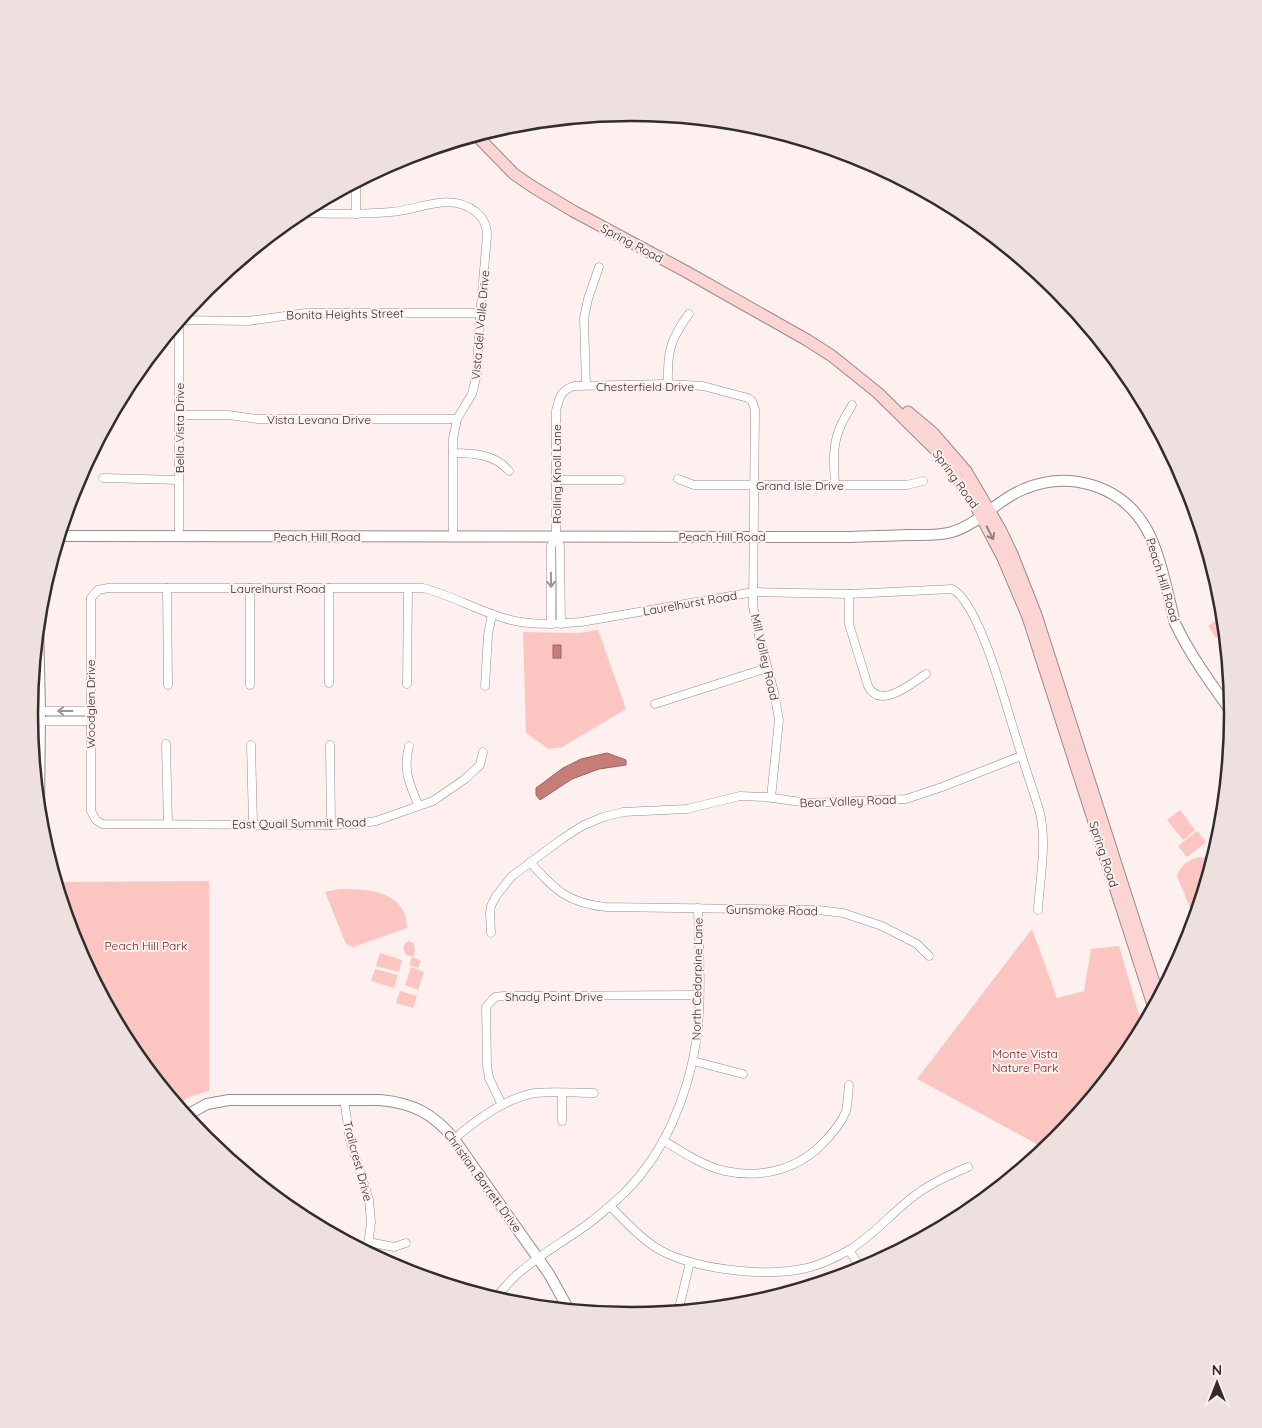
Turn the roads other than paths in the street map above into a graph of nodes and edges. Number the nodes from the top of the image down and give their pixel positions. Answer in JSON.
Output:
{"nodes":[{"id":1,"x":488,"y":138,"type":"edge"},
{"id":2,"x":481,"y":140,"type":"edge"},
{"id":3,"x":356,"y":189,"type":"edge"},
{"id":4,"x":313,"y":213,"type":"edge"},
{"id":5,"x":356,"y":214,"type":"junction"},
{"id":6,"x":599,"y":267,"type":"dead end"},
{"id":7,"x":481,"y":313,"type":"junction"},
{"id":8,"x":689,"y":314,"type":"dead end"},
{"id":9,"x":188,"y":320,"type":"edge"},
{"id":10,"x":179,"y":330,"type":"edge"},
{"id":11,"x":668,"y":384,"type":"junction"},
{"id":12,"x":586,"y":385,"type":"junction"},
{"id":13,"x":748,"y":398,"type":"joint"},
{"id":14,"x":852,"y":405,"type":"dead end"},
{"id":15,"x":556,"y":411,"type":"joint"},
{"id":16,"x":180,"y":415,"type":"junction"},
{"id":17,"x":458,"y":419,"type":"junction"},
{"id":18,"x":453,"y":453,"type":"junction"},
{"id":19,"x":508,"y":471,"type":"dead end"},
{"id":20,"x":103,"y":478,"type":"dead end"},
{"id":21,"x":678,"y":479,"type":"dead end"},
{"id":22,"x":179,"y":480,"type":"junction"},
{"id":23,"x":556,"y":480,"type":"junction"},
{"id":24,"x":621,"y":480,"type":"dead end"},
{"id":25,"x":923,"y":481,"type":"dead end"},
{"id":26,"x":835,"y":485,"type":"junction"},
{"id":27,"x":754,"y":486,"type":"junction"},
{"id":28,"x":985,"y":513,"type":"junction"},
{"id":29,"x":65,"y":536,"type":"edge"},
{"id":30,"x":179,"y":536,"type":"junction"},
{"id":31,"x":453,"y":536,"type":"junction"},
{"id":32,"x":754,"y":536,"type":"junction"},
{"id":33,"x":556,"y":537,"type":"junction"},
{"id":34,"x":167,"y":588,"type":"junction"},
{"id":35,"x":250,"y":588,"type":"junction"},
{"id":36,"x":329,"y":588,"type":"junction"},
{"id":37,"x":408,"y":589,"type":"junction"},
{"id":38,"x":95,"y":592,"type":"joint"},
{"id":39,"x":754,"y":592,"type":"junction"},
{"id":40,"x":849,"y":594,"type":"junction"},
{"id":41,"x":492,"y":614,"type":"junction"},
{"id":42,"x":551,"y":624,"type":"junction"},
{"id":43,"x":560,"y":624,"type":"junction"},
{"id":44,"x":767,"y":668,"type":"junction"},
{"id":45,"x":926,"y":674,"type":"dead end"},
{"id":46,"x":329,"y":683,"type":"dead end"},
{"id":47,"x":39,"y":684,"type":"edge"},
{"id":48,"x":407,"y":684,"type":"dead end"},
{"id":49,"x":168,"y":685,"type":"dead end"},
{"id":50,"x":250,"y":685,"type":"dead end"},
{"id":51,"x":485,"y":686,"type":"dead end"},
{"id":52,"x":1224,"y":700,"type":"edge"},
{"id":53,"x":654,"y":704,"type":"dead end"},
{"id":54,"x":90,"y":711,"type":"junction"},
{"id":55,"x":40,"y":716,"type":"junction"},
{"id":56,"x":90,"y":721,"type":"junction"},
{"id":57,"x":166,"y":744,"type":"dead end"},
{"id":58,"x":251,"y":744,"type":"dead end"},
{"id":59,"x":330,"y":745,"type":"dead end"},
{"id":60,"x":409,"y":746,"type":"dead end"},
{"id":61,"x":483,"y":752,"type":"dead end"},
{"id":62,"x":39,"y":753,"type":"edge"},
{"id":63,"x":1021,"y":756,"type":"junction"},
{"id":64,"x":771,"y":798,"type":"junction"},
{"id":65,"x":419,"y":806,"type":"junction"},
{"id":66,"x":93,"y":816,"type":"joint"},
{"id":67,"x":168,"y":824,"type":"junction"},
{"id":68,"x":252,"y":824,"type":"junction"},
{"id":69,"x":331,"y":825,"type":"junction"},
{"id":70,"x":530,"y":862,"type":"junction"},
{"id":71,"x":698,"y":908,"type":"junction"},
{"id":72,"x":1038,"y":910,"type":"dead end"},
{"id":73,"x":490,"y":933,"type":"dead end"},
{"id":74,"x":929,"y":956,"type":"dead end"},
{"id":75,"x":1156,"y":989,"type":"edge"},
{"id":76,"x":699,"y":995,"type":"junction"},
{"id":77,"x":1151,"y":999,"type":"edge"},
{"id":78,"x":693,"y":1061,"type":"junction"},
{"id":79,"x":743,"y":1074,"type":"dead end"},
{"id":80,"x":849,"y":1085,"type":"dead end"},
{"id":81,"x":562,"y":1093,"type":"junction"},
{"id":82,"x":594,"y":1093,"type":"dead end"},
{"id":83,"x":344,"y":1100,"type":"junction"},
{"id":84,"x":502,"y":1105,"type":"junction"},
{"id":85,"x":192,"y":1112,"type":"edge"},
{"id":86,"x":562,"y":1121,"type":"dead end"},
{"id":87,"x":454,"y":1139,"type":"junction"},
{"id":88,"x":663,"y":1140,"type":"junction"},
{"id":89,"x":968,"y":1167,"type":"dead end"},
{"id":90,"x":610,"y":1206,"type":"junction"},
{"id":91,"x":368,"y":1242,"type":"junction"},
{"id":92,"x":406,"y":1243,"type":"dead end"},
{"id":93,"x":368,"y":1245,"type":"edge"},
{"id":94,"x":849,"y":1250,"type":"junction"},
{"id":95,"x":538,"y":1259,"type":"junction"},
{"id":96,"x":690,"y":1262,"type":"junction"},
{"id":97,"x":857,"y":1262,"type":"edge"},
{"id":98,"x":500,"y":1293,"type":"edge"},
{"id":99,"x":565,"y":1303,"type":"edge"},
{"id":100,"x":680,"y":1305,"type":"edge"}],
"edges":[{"from":1,"to":28,"type":"main road","name":"Spring Road"},
{"from":2,"to":28,"type":"main road","name":"Spring Road"},
{"from":3,"to":5,"type":"street"},
{"from":4,"to":5,"type":"street"},
{"from":5,"to":7,"type":"street","name":"Vista del Valle Drive"},
{"from":6,"to":12,"type":"street"},
{"from":7,"to":9,"type":"street","name":"Bonita Heights Street"},
{"from":7,"to":17,"type":"street","name":"Vista del Valle Drive"},
{"from":8,"to":11,"type":"street"},
{"from":10,"to":16,"type":"street","name":"Bella Vista Drive"},
{"from":11,"to":12,"type":"street","name":"Chesterfield Drive"},
{"from":11,"to":13,"type":"street","name":"Chesterfield Drive"},
{"from":12,"to":15,"type":"street","name":"Chesterfield Drive"},
{"from":13,"to":27,"type":"street","name":"Mill Valley Road"},
{"from":14,"to":26,"type":"street"},
{"from":15,"to":23,"type":"street","name":"Rolling Knoll Lane"},
{"from":16,"to":17,"type":"street","name":"Vista Levana Drive"},
{"from":16,"to":22,"type":"street","name":"Bella Vista Drive"},
{"from":17,"to":18,"type":"street","name":"Vista del Valle Drive"},
{"from":18,"to":19,"type":"street"},
{"from":18,"to":31,"type":"street","name":"Vista del Valle Drive"},
{"from":20,"to":22,"type":"street"},
{"from":21,"to":27,"type":"street","name":"Grand Isle Drive"},
{"from":22,"to":30,"type":"street","name":"Bella Vista Drive"},
{"from":23,"to":24,"type":"street"},
{"from":23,"to":33,"type":"street","name":"Rolling Knoll Lane"},
{"from":25,"to":26,"type":"street","name":"Grand Isle Drive"},
{"from":26,"to":27,"type":"street","name":"Grand Isle Drive"},
{"from":27,"to":32,"type":"street","name":"Mill Valley Road"},
{"from":28,"to":32,"type":"street","name":"Peach Hill Road"},
{"from":28,"to":52,"type":"street","name":"Peach Hill Road"},
{"from":28,"to":75,"type":"main road","name":"Spring Road"},
{"from":28,"to":77,"type":"main road","name":"Spring Road","one_way":true},
{"from":29,"to":30,"type":"street","name":"Peach Hill Road"},
{"from":30,"to":31,"type":"street","name":"Peach Hill Road"},
{"from":31,"to":33,"type":"street","name":"Peach Hill Road"},
{"from":32,"to":33,"type":"street","name":"Peach Hill Road"},
{"from":32,"to":39,"type":"street","name":"Mill Valley Road"},
{"from":33,"to":42,"type":"street","name":"Rolling Knoll Lane","one_way":true},
{"from":33,"to":43,"type":"street","name":"Rolling Knoll Lane"},
{"from":34,"to":35,"type":"street","name":"Laurelhurst Road"},
{"from":34,"to":38,"type":"street","name":"Laurelhurst Road"},
{"from":34,"to":49,"type":"street"},
{"from":35,"to":36,"type":"street","name":"Laurelhurst Road"},
{"from":35,"to":50,"type":"street"},
{"from":36,"to":37,"type":"street","name":"Laurelhurst Road"},
{"from":36,"to":46,"type":"street"},
{"from":37,"to":41,"type":"street","name":"Laurelhurst Road"},
{"from":37,"to":48,"type":"street"},
{"from":38,"to":54,"type":"street","name":"Woodglen Drive"},
{"from":39,"to":40,"type":"street","name":"Laurelhurst Road"},
{"from":39,"to":43,"type":"street","name":"Laurelhurst Road"},
{"from":39,"to":44,"type":"street","name":"Mill Valley Road"},
{"from":40,"to":45,"type":"street"},
{"from":40,"to":63,"type":"street","name":"Laurelhurst Road"},
{"from":41,"to":42,"type":"street","name":"Laurelhurst Road"},
{"from":41,"to":51,"type":"street"},
{"from":42,"to":43,"type":"street","name":"Laurelhurst Road"},
{"from":44,"to":53,"type":"street"},
{"from":44,"to":64,"type":"street","name":"Mill Valley Road"},
{"from":47,"to":55,"type":"street"},
{"from":54,"to":55,"type":"street","one_way":true},
{"from":54,"to":56,"type":"street","name":"Woodglen Drive"},
{"from":55,"to":56,"type":"street"},
{"from":55,"to":62,"type":"street"},
{"from":56,"to":66,"type":"street","name":"Woodglen Drive"},
{"from":57,"to":67,"type":"street"},
{"from":58,"to":68,"type":"street"},
{"from":59,"to":69,"type":"street"},
{"from":60,"to":65,"type":"street"},
{"from":61,"to":65,"type":"street","name":"East Quail Summit Road"},
{"from":63,"to":64,"type":"street","name":"Bear Valley Road"},
{"from":63,"to":72,"type":"street","name":"Laurelhurst Road"},
{"from":64,"to":70,"type":"street","name":"Bear Valley Road"},
{"from":65,"to":69,"type":"street","name":"East Quail Summit Road"},
{"from":66,"to":67,"type":"street","name":"East Quail Summit Road"},
{"from":67,"to":68,"type":"street","name":"East Quail Summit Road"},
{"from":68,"to":69,"type":"street","name":"East Quail Summit Road"},
{"from":70,"to":71,"type":"street","name":"Gunsmoke Road"},
{"from":70,"to":73,"type":"street","name":"Bear Valley Road"},
{"from":71,"to":74,"type":"street","name":"Gunsmoke Road"},
{"from":71,"to":76,"type":"street","name":"North Cedarpine Lane"},
{"from":76,"to":78,"type":"street","name":"North Cedarpine Lane"},
{"from":76,"to":84,"type":"street","name":"Shady Point Drive"},
{"from":78,"to":79,"type":"street"},
{"from":78,"to":88,"type":"street","name":"North Cedarpine Lane"},
{"from":80,"to":88,"type":"street"},
{"from":81,"to":82,"type":"street"},
{"from":81,"to":84,"type":"street"},
{"from":81,"to":86,"type":"street"},
{"from":83,"to":85,"type":"street","name":"Christian Barrett Drive"},
{"from":83,"to":87,"type":"street","name":"Christian Barrett Drive"},
{"from":83,"to":91,"type":"street","name":"Trailcrest Drive"},
{"from":84,"to":87,"type":"street"},
{"from":87,"to":95,"type":"street","name":"Christian Barrett Drive"},
{"from":88,"to":90,"type":"street","name":"North Cedarpine Lane"},
{"from":89,"to":94,"type":"street"},
{"from":90,"to":95,"type":"street","name":"North Cedarpine Lane"},
{"from":90,"to":96,"type":"street"},
{"from":91,"to":92,"type":"street"},
{"from":91,"to":93,"type":"street","name":"Trailcrest Drive"},
{"from":94,"to":96,"type":"street"},
{"from":94,"to":97,"type":"street"},
{"from":95,"to":98,"type":"street","name":"North Cedarpine Lane"},
{"from":95,"to":99,"type":"street","name":"Christian Barrett Drive"},
{"from":96,"to":100,"type":"street"}]}
